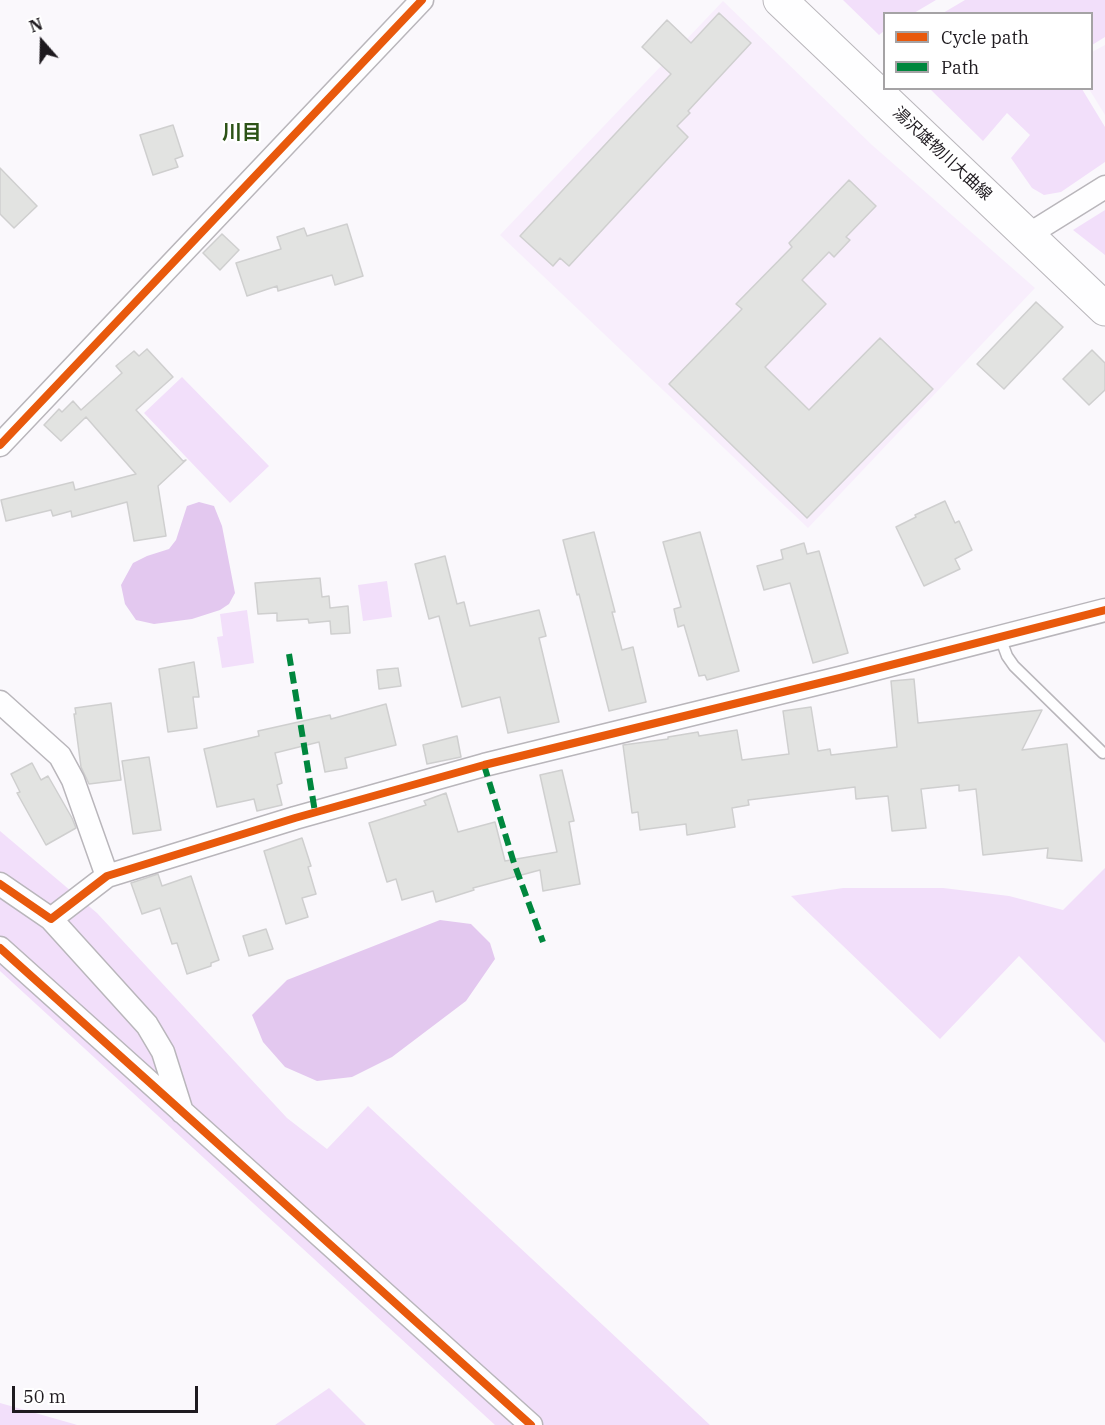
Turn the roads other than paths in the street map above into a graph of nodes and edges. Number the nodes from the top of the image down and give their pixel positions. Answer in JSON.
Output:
{"nodes":[{"id":1,"x":422,"y":0,"type":"edge"},
{"id":2,"x":780,"y":0,"type":"edge"},
{"id":3,"x":1105,"y":187,"type":"edge"},
{"id":4,"x":1028,"y":235,"type":"junction"},
{"id":5,"x":1105,"y":309,"type":"edge"},
{"id":6,"x":0,"y":445,"type":"edge"},
{"id":7,"x":1105,"y":610,"type":"edge"},
{"id":8,"x":1000,"y":637,"type":"junction"},
{"id":9,"x":0,"y":702,"type":"edge"},
{"id":10,"x":1103,"y":753,"type":"dead end"},
{"id":11,"x":107,"y":876,"type":"junction"},
{"id":12,"x":0,"y":884,"type":"edge"},
{"id":13,"x":51,"y":918,"type":"junction"},
{"id":14,"x":0,"y":948,"type":"edge"},
{"id":15,"x":182,"y":1113,"type":"junction"},
{"id":16,"x":531,"y":1425,"type":"edge"}],
"edges":[{"from":1,"to":6,"type":"street"},
{"from":2,"to":4,"type":"main road","name":"湯沢雄物川大曲線"},
{"from":3,"to":4,"type":"street"},
{"from":4,"to":5,"type":"main road","name":"湯沢雄物川大曲線"},
{"from":7,"to":8,"type":"street"},
{"from":8,"to":10,"type":"lane"},
{"from":8,"to":11,"type":"street"},
{"from":9,"to":11,"type":"street"},
{"from":11,"to":13,"type":"street"},
{"from":12,"to":13,"type":"street"},
{"from":13,"to":15,"type":"street"},
{"from":14,"to":15,"type":"street"},
{"from":15,"to":16,"type":"street"}]}
